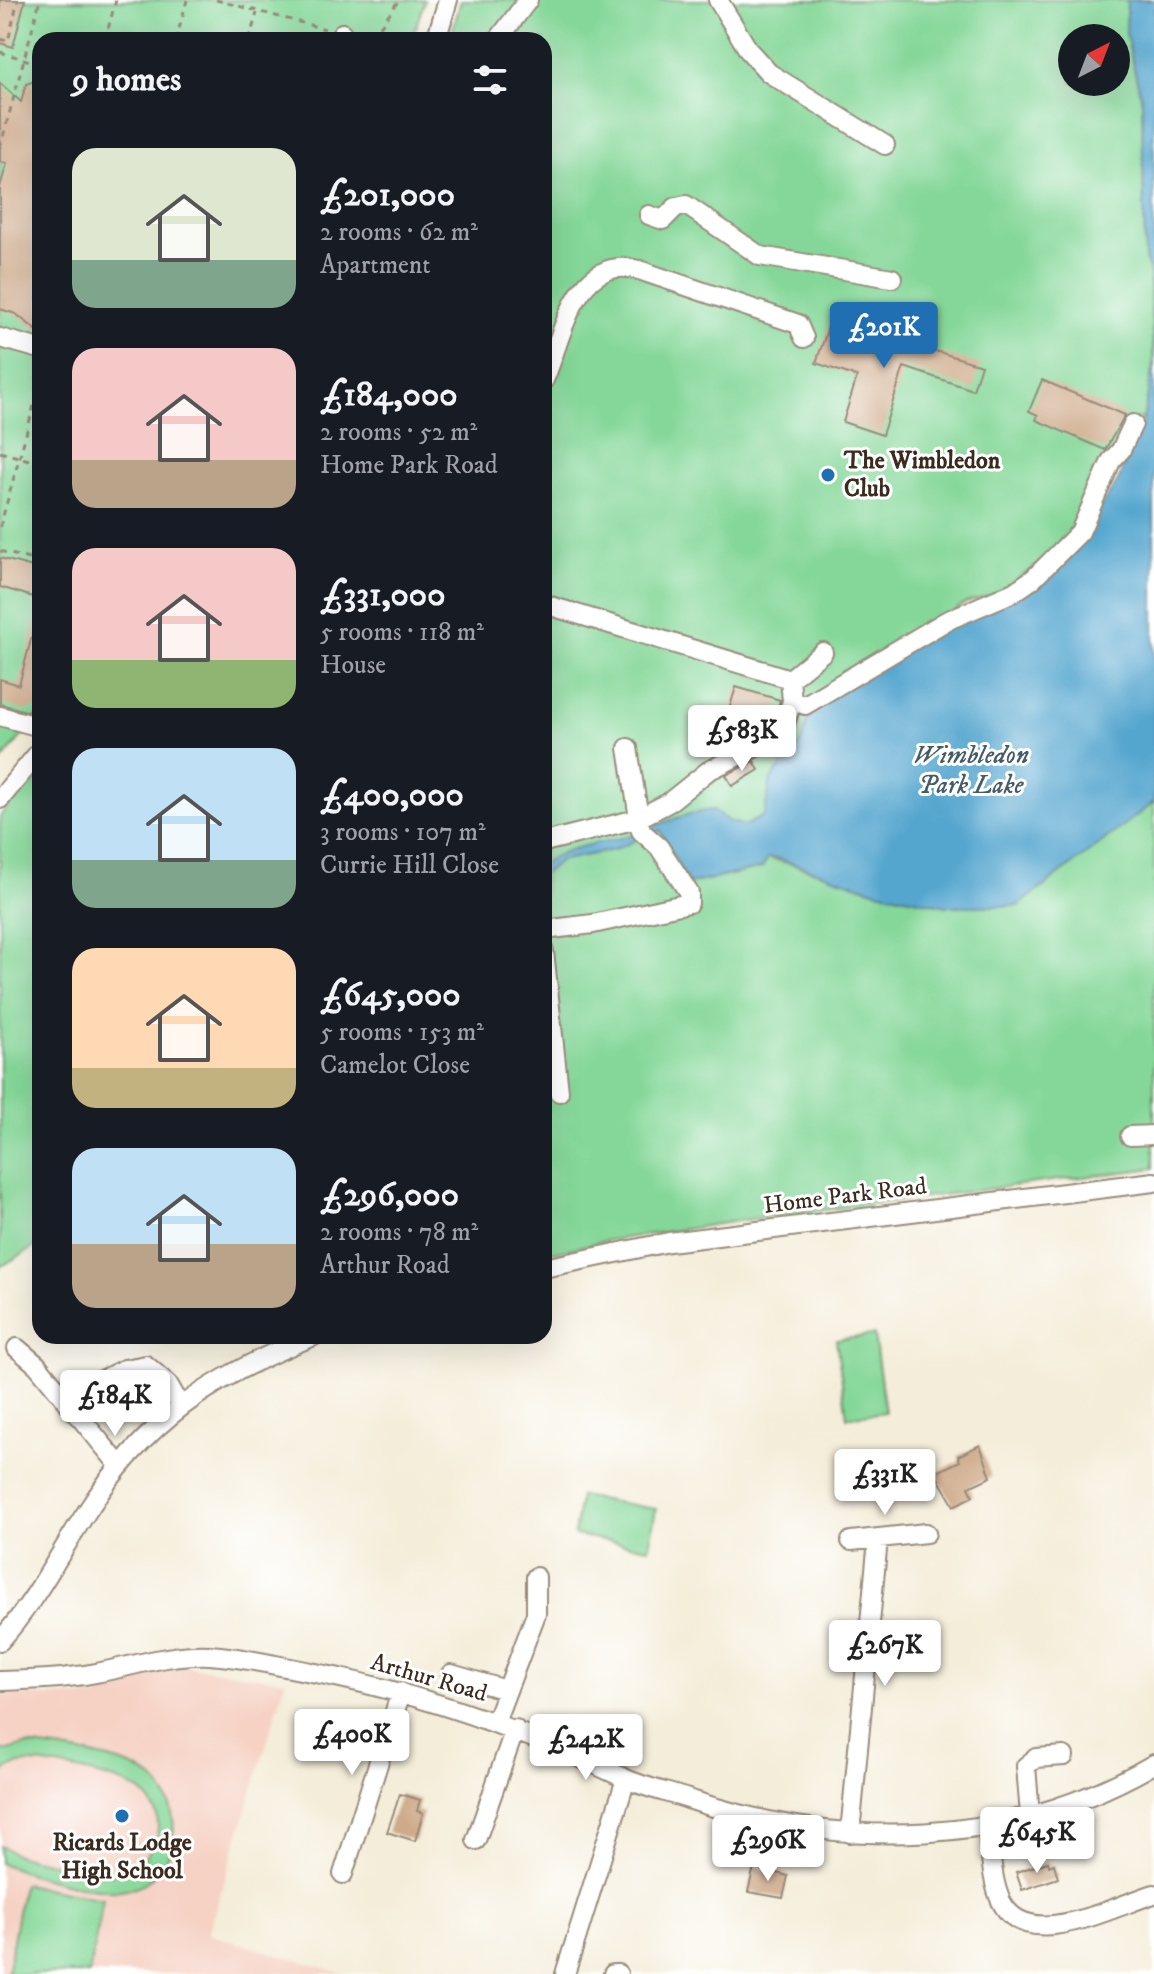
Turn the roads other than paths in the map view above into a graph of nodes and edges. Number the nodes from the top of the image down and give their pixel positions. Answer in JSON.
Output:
{"nodes":[{"id":1,"x":448,"y":0,"type":"edge"},
{"id":2,"x":528,"y":0,"type":"edge"},
{"id":3,"x":718,"y":0,"type":"edge"},
{"id":4,"x":438,"y":32,"type":"edge"},
{"id":5,"x":504,"y":32,"type":"edge"},
{"id":6,"x":885,"y":145,"type":"dead end"},
{"id":7,"x":649,"y":215,"type":"dead end"},
{"id":8,"x":892,"y":278,"type":"dead end"},
{"id":9,"x":0,"y":338,"type":"edge"},
{"id":10,"x":804,"y":338,"type":"dead end"},
{"id":11,"x":32,"y":347,"type":"edge"},
{"id":12,"x":552,"y":360,"type":"edge"},
{"id":13,"x":1133,"y":424,"type":"dead end"},
{"id":14,"x":552,"y":606,"type":"edge"},
{"id":15,"x":823,"y":652,"type":"dead end"},
{"id":16,"x":790,"y":679,"type":"junction"},
{"id":17,"x":792,"y":701,"type":"junction"},
{"id":18,"x":0,"y":716,"type":"edge"},
{"id":19,"x":32,"y":725,"type":"edge"},
{"id":20,"x":628,"y":748,"type":"dead end"},
{"id":21,"x":32,"y":761,"type":"edge"},
{"id":22,"x":0,"y":799,"type":"edge"},
{"id":23,"x":637,"y":819,"type":"junction"},
{"id":24,"x":552,"y":840,"type":"edge"},
{"id":25,"x":552,"y":929,"type":"edge"},
{"id":26,"x":552,"y":1026,"type":"edge"},
{"id":27,"x":559,"y":1092,"type":"dead end"},
{"id":28,"x":1154,"y":1135,"type":"edge"},
{"id":29,"x":1130,"y":1136,"type":"dead end"},
{"id":30,"x":1154,"y":1182,"type":"edge"},
{"id":31,"x":552,"y":1266,"type":"edge"},
{"id":32,"x":295,"y":1344,"type":"edge"},
{"id":33,"x":17,"y":1348,"type":"dead end"},
{"id":34,"x":94,"y":1384,"type":"dead end"},
{"id":35,"x":180,"y":1405,"type":"junction"},
{"id":36,"x":120,"y":1466,"type":"junction"},
{"id":37,"x":926,"y":1533,"type":"dead end"},
{"id":38,"x":878,"y":1539,"type":"junction"},
{"id":39,"x":851,"y":1541,"type":"dead end"},
{"id":40,"x":536,"y":1577,"type":"dead end"},
{"id":41,"x":0,"y":1641,"type":"edge"},
{"id":42,"x":451,"y":1674,"type":"dead end"},
{"id":43,"x":0,"y":1681,"type":"edge"},
{"id":44,"x":506,"y":1690,"type":"junction"},
{"id":45,"x":401,"y":1692,"type":"junction"},
{"id":46,"x":495,"y":1722,"type":"junction"},
{"id":47,"x":515,"y":1729,"type":"junction"},
{"id":48,"x":1064,"y":1756,"type":"dead end"},
{"id":49,"x":1154,"y":1764,"type":"edge"},
{"id":50,"x":626,"y":1779,"type":"junction"},
{"id":51,"x":1030,"y":1816,"type":"junction"},
{"id":52,"x":987,"y":1827,"type":"junction"},
{"id":53,"x":850,"y":1833,"type":"junction"},
{"id":54,"x":476,"y":1840,"type":"dead end"},
{"id":55,"x":343,"y":1874,"type":"dead end"},
{"id":56,"x":1151,"y":1888,"type":"edge"},
{"id":57,"x":565,"y":1974,"type":"edge"}],
"edges":[{"from":1,"to":4,"type":"street"},
{"from":2,"to":5,"type":"street"},
{"from":3,"to":6,"type":"street"},
{"from":7,"to":8,"type":"street"},
{"from":9,"to":11,"type":"street"},
{"from":10,"to":12,"type":"street"},
{"from":13,"to":17,"type":"street"},
{"from":14,"to":16,"type":"street"},
{"from":15,"to":16,"type":"street"},
{"from":16,"to":17,"type":"street"},
{"from":17,"to":23,"type":"street"},
{"from":18,"to":19,"type":"street"},
{"from":20,"to":23,"type":"street"},
{"from":21,"to":22,"type":"street"},
{"from":23,"to":24,"type":"street"},
{"from":23,"to":25,"type":"street"},
{"from":26,"to":27,"type":"street"},
{"from":28,"to":29,"type":"street"},
{"from":30,"to":31,"type":"street","name":"Home Park Road"},
{"from":32,"to":35,"type":"street"},
{"from":33,"to":36,"type":"street"},
{"from":34,"to":35,"type":"street"},
{"from":35,"to":36,"type":"street"},
{"from":36,"to":41,"type":"street"},
{"from":37,"to":38,"type":"street"},
{"from":38,"to":39,"type":"street"},
{"from":38,"to":53,"type":"street"},
{"from":40,"to":44,"type":"street"},
{"from":42,"to":44,"type":"street"},
{"from":43,"to":45,"type":"street","name":"Arthur Road"},
{"from":44,"to":46,"type":"street"},
{"from":45,"to":46,"type":"street","name":"Arthur Road"},
{"from":45,"to":55,"type":"street"},
{"from":46,"to":47,"type":"street","name":"Arthur Road"},
{"from":47,"to":50,"type":"street","name":"Arthur Road"},
{"from":47,"to":54,"type":"street"},
{"from":48,"to":51,"type":"street"},
{"from":49,"to":51,"type":"street","name":"Arthur Road"},
{"from":50,"to":53,"type":"street","name":"Arthur Road"},
{"from":50,"to":57,"type":"street"},
{"from":51,"to":52,"type":"street","name":"Arthur Road"},
{"from":52,"to":53,"type":"street","name":"Arthur Road"},
{"from":52,"to":56,"type":"street"}]}
